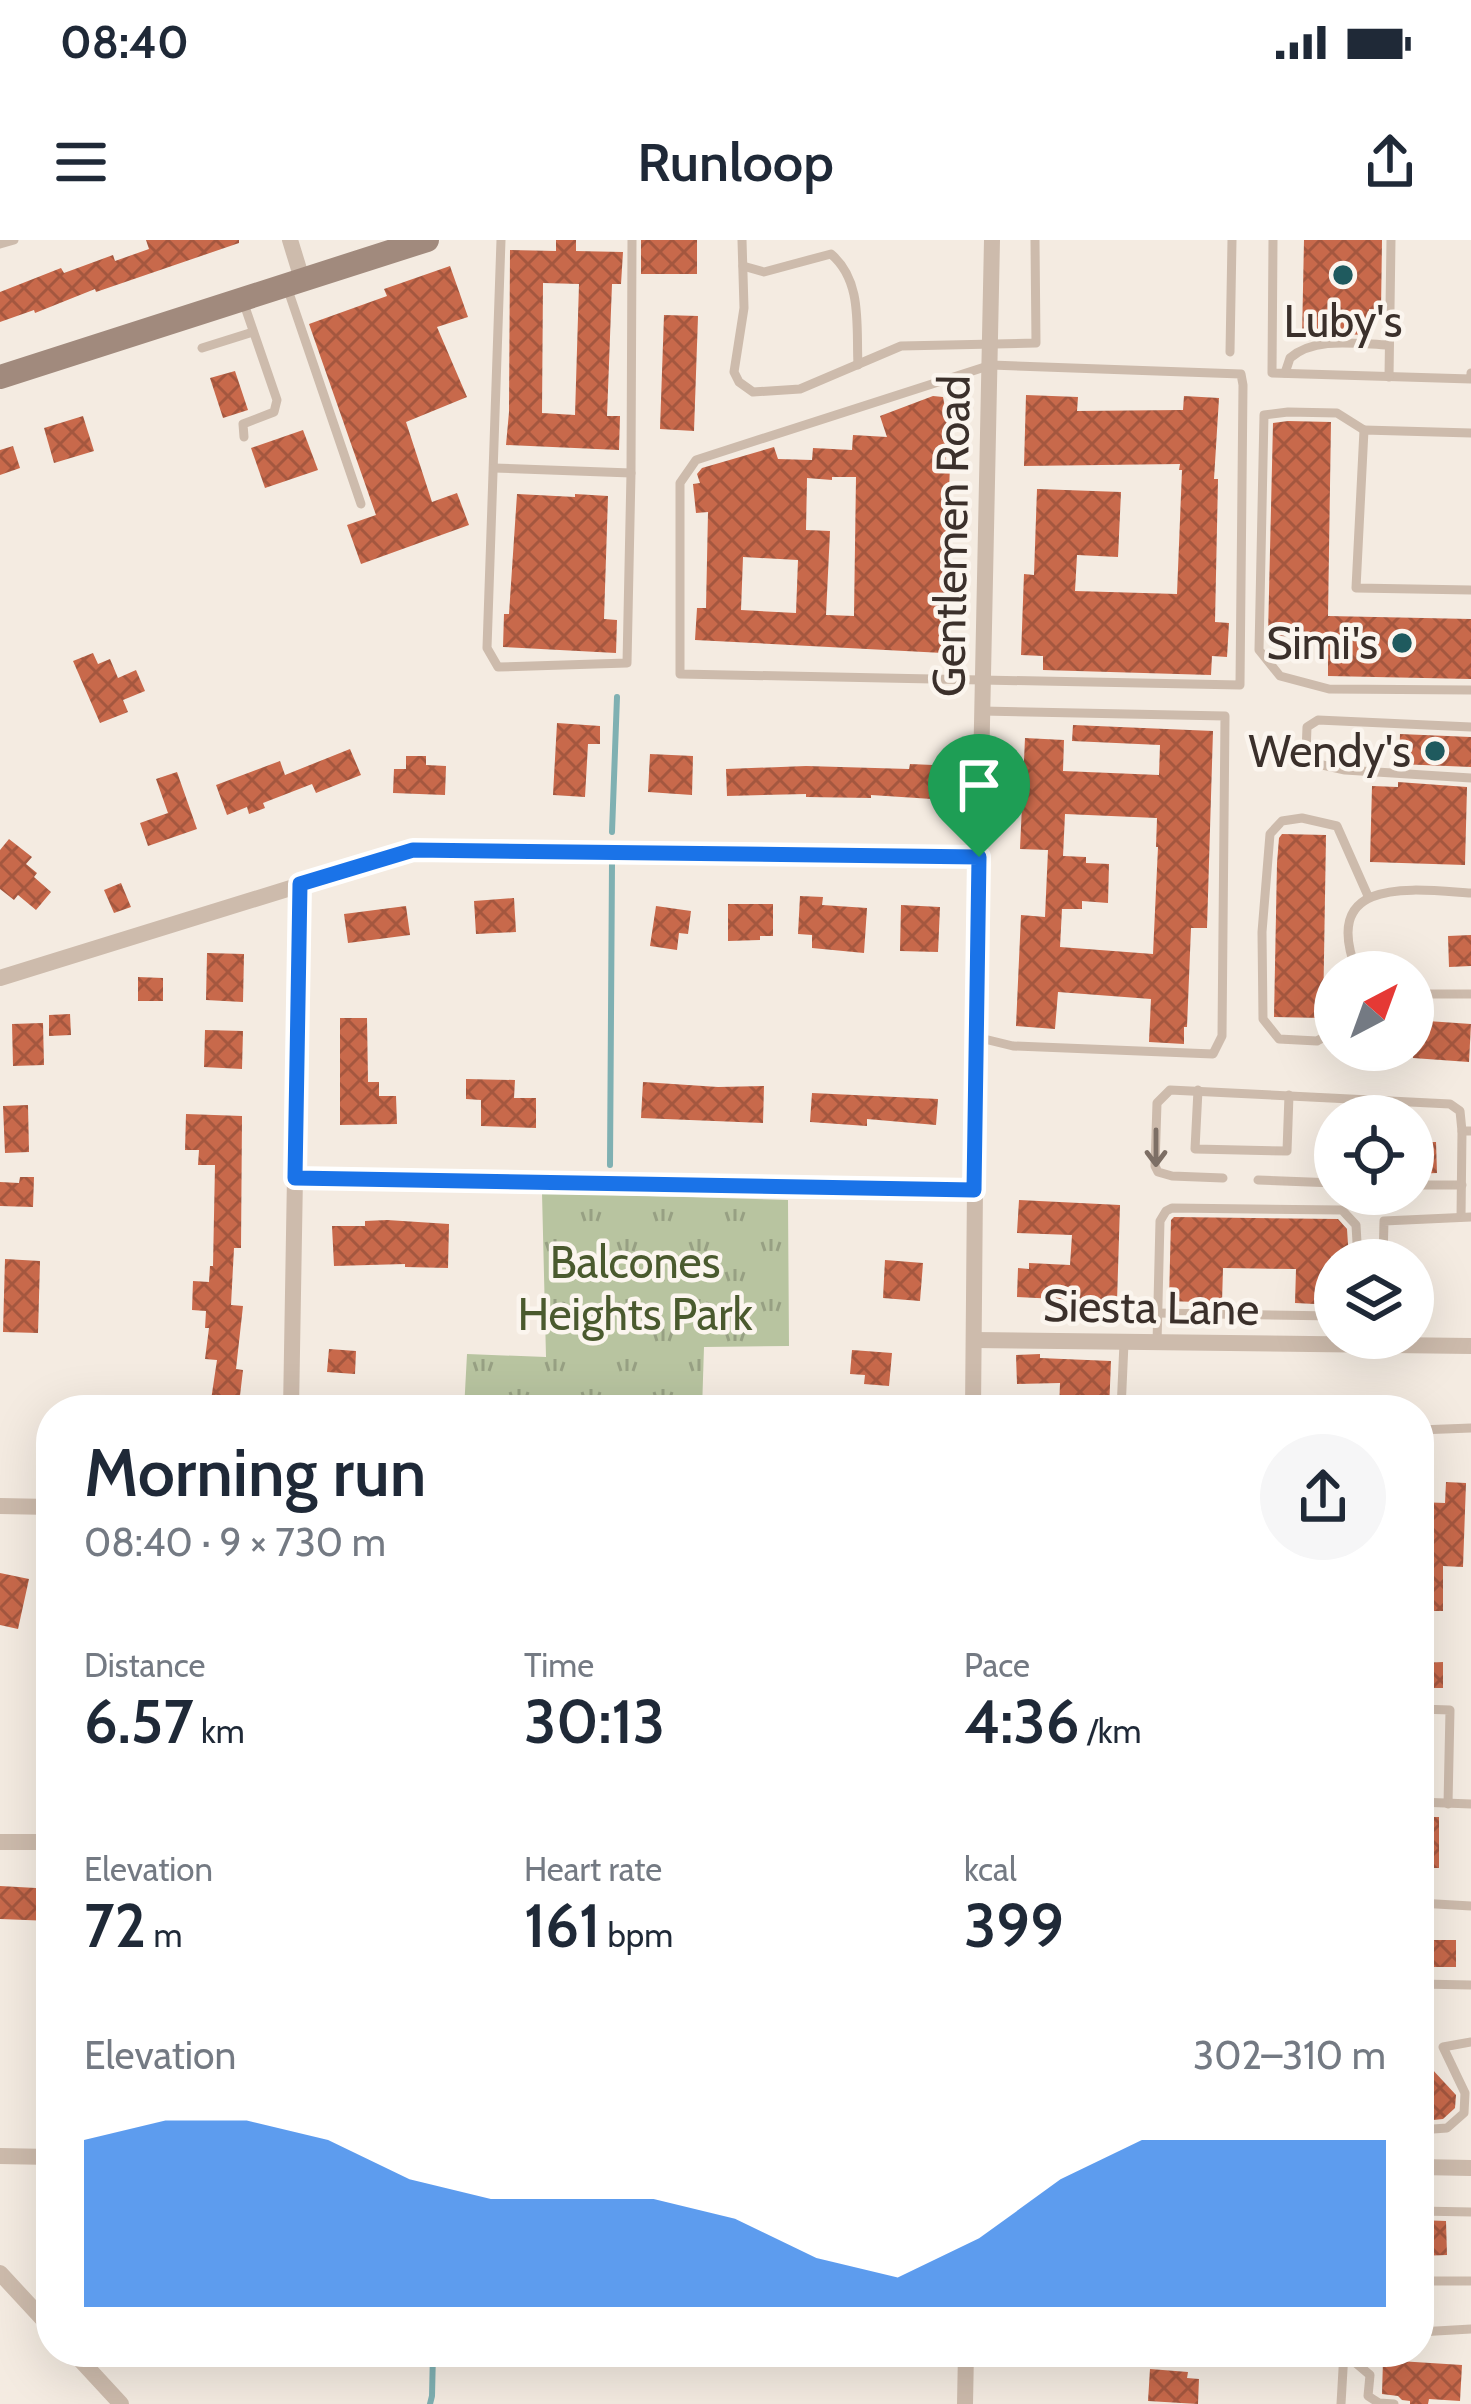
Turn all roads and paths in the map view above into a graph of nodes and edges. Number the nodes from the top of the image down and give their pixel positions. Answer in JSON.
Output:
{"nodes":[{"id":1,"x":14,"y":240,"type":"edge"},
{"id":2,"x":290,"y":240,"type":"edge"},
{"id":3,"x":427,"y":240,"type":"edge"},
{"id":4,"x":500,"y":240,"type":"edge"},
{"id":5,"x":742,"y":240,"type":"edge"},
{"id":6,"x":992,"y":240,"type":"edge"},
{"id":7,"x":1035,"y":240,"type":"edge"},
{"id":8,"x":1232,"y":240,"type":"edge"},
{"id":9,"x":1273,"y":240,"type":"edge"},
{"id":10,"x":1391,"y":240,"type":"edge"},
{"id":11,"x":632,"y":242,"type":"edge"},
{"id":12,"x":0,"y":244,"type":"edge"},
{"id":13,"x":743,"y":266,"type":"junction"},
{"id":14,"x":294,"y":282,"type":"junction"},
{"id":15,"x":242,"y":298,"type":"junction"},
{"id":16,"x":253,"y":332,"type":"junction"},
{"id":17,"x":991,"y":344,"type":"junction"},
{"id":18,"x":1389,"y":345,"type":"junction"},
{"id":19,"x":202,"y":348,"type":"dead end"},
{"id":20,"x":1230,"y":352,"type":"dead end"},
{"id":21,"x":991,"y":364,"type":"junction"},
{"id":22,"x":858,"y":365,"type":"junction"},
{"id":23,"x":1285,"y":373,"type":"junction"},
{"id":24,"x":1471,"y":373,"type":"edge"},
{"id":25,"x":0,"y":377,"type":"edge"},
{"id":26,"x":1389,"y":377,"type":"junction"},
{"id":27,"x":1364,"y":430,"type":"junction"},
{"id":28,"x":1471,"y":434,"type":"edge"},
{"id":29,"x":244,"y":436,"type":"dead end"},
{"id":30,"x":494,"y":468,"type":"junction"},
{"id":31,"x":631,"y":473,"type":"junction"},
{"id":32,"x":361,"y":504,"type":"dead end"},
{"id":33,"x":1471,"y":590,"type":"edge"},
{"id":34,"x":983,"y":680,"type":"junction"},
{"id":35,"x":1471,"y":690,"type":"edge"},
{"id":36,"x":982,"y":711,"type":"junction"},
{"id":37,"x":1471,"y":727,"type":"edge"},
{"id":38,"x":1471,"y":778,"type":"edge"},
{"id":39,"x":979,"y":857,"type":"junction"},
{"id":40,"x":300,"y":884,"type":"junction"},
{"id":41,"x":1471,"y":893,"type":"edge"},
{"id":42,"x":1368,"y":896,"type":"junction"},
{"id":43,"x":1352,"y":951,"type":"edge"},
{"id":44,"x":0,"y":978,"type":"edge"},
{"id":45,"x":1434,"y":994,"type":"edge"},
{"id":46,"x":1471,"y":994,"type":"edge"},
{"id":47,"x":976,"y":1037,"type":"junction"},
{"id":48,"x":1314,"y":1041,"type":"edge"},
{"id":49,"x":1198,"y":1090,"type":"junction"},
{"id":50,"x":1289,"y":1095,"type":"junction"},
{"id":51,"x":1466,"y":1131,"type":"edge"},
{"id":52,"x":1223,"y":1174,"type":"dead end"},
{"id":53,"x":1259,"y":1175,"type":"dead end"},
{"id":54,"x":295,"y":1178,"type":"junction"},
{"id":55,"x":1314,"y":1182,"type":"edge"},
{"id":56,"x":1434,"y":1185,"type":"edge"},
{"id":57,"x":1462,"y":1185,"type":"junction"},
{"id":58,"x":974,"y":1190,"type":"junction"},
{"id":59,"x":1466,"y":1217,"type":"edge"},
{"id":60,"x":1357,"y":1239,"type":"edge"},
{"id":61,"x":1384,"y":1239,"type":"edge"},
{"id":62,"x":1157,"y":1312,"type":"junction"},
{"id":63,"x":1314,"y":1316,"type":"edge"},
{"id":64,"x":974,"y":1340,"type":"junction"},
{"id":65,"x":1124,"y":1342,"type":"junction"},
{"id":66,"x":1314,"y":1342,"type":"edge"},
{"id":67,"x":1157,"y":1343,"type":"junction"},
{"id":68,"x":1434,"y":1344,"type":"edge"},
{"id":69,"x":1471,"y":1346,"type":"edge"},
{"id":70,"x":291,"y":1395,"type":"edge"},
{"id":71,"x":973,"y":1395,"type":"edge"},
{"id":72,"x":1122,"y":1395,"type":"edge"},
{"id":73,"x":1471,"y":1429,"type":"edge"},
{"id":74,"x":1434,"y":1430,"type":"edge"},
{"id":75,"x":0,"y":1506,"type":"edge"},
{"id":76,"x":36,"y":1507,"type":"edge"},
{"id":77,"x":1434,"y":1709,"type":"edge"},
{"id":78,"x":1434,"y":1803,"type":"edge"},
{"id":79,"x":1448,"y":1804,"type":"junction"},
{"id":80,"x":1471,"y":1804,"type":"edge"},
{"id":81,"x":0,"y":1842,"type":"edge"},
{"id":82,"x":36,"y":1842,"type":"edge"},
{"id":83,"x":1434,"y":1904,"type":"edge"},
{"id":84,"x":1471,"y":1906,"type":"edge"},
{"id":85,"x":1434,"y":1984,"type":"edge"},
{"id":86,"x":1471,"y":1985,"type":"edge"},
{"id":87,"x":1471,"y":2042,"type":"edge"},
{"id":88,"x":1468,"y":2092,"type":"edge"},
{"id":89,"x":1434,"y":2129,"type":"edge"},
{"id":90,"x":0,"y":2156,"type":"edge"},
{"id":91,"x":36,"y":2156,"type":"edge"},
{"id":92,"x":1434,"y":2168,"type":"edge"},
{"id":93,"x":1471,"y":2168,"type":"edge"},
{"id":94,"x":1434,"y":2211,"type":"edge"},
{"id":95,"x":1471,"y":2212,"type":"edge"},
{"id":96,"x":0,"y":2273,"type":"edge"},
{"id":97,"x":1434,"y":2281,"type":"edge"},
{"id":98,"x":1471,"y":2281,"type":"edge"},
{"id":99,"x":36,"y":2312,"type":"edge"},
{"id":100,"x":1471,"y":2329,"type":"edge"},
{"id":101,"x":1434,"y":2331,"type":"edge"},
{"id":102,"x":87,"y":2367,"type":"edge"},
{"id":103,"x":966,"y":2367,"type":"edge"},
{"id":104,"x":1343,"y":2367,"type":"edge"},
{"id":105,"x":1361,"y":2367,"type":"edge"},
{"id":106,"x":121,"y":2404,"type":"edge"},
{"id":107,"x":965,"y":2404,"type":"edge"},
{"id":108,"x":1341,"y":2404,"type":"edge"},
{"id":109,"x":1394,"y":2404,"type":"edge"}],
"edges":[{"from":1,"to":12,"type":"lane"},
{"from":2,"to":14,"type":"street"},
{"from":3,"to":14,"type":"street"},
{"from":4,"to":30,"type":"lane"},
{"from":5,"to":13,"type":"lane"},
{"from":6,"to":17,"type":"street","name":"Gentlemen Road"},
{"from":7,"to":17,"type":"lane"},
{"from":8,"to":20,"type":"lane"},
{"from":9,"to":23,"type":"lane"},
{"from":10,"to":18,"type":"lane"},
{"from":11,"to":31,"type":"lane"},
{"from":13,"to":22,"type":"lane"},
{"from":13,"to":22,"type":"lane"},
{"from":14,"to":15,"type":"street"},
{"from":14,"to":32,"type":"lane"},
{"from":15,"to":16,"type":"lane"},
{"from":15,"to":25,"type":"street"},
{"from":16,"to":19,"type":"lane"},
{"from":16,"to":29,"type":"lane"},
{"from":17,"to":21,"type":"street","name":"Gentlemen Road"},
{"from":17,"to":22,"type":"lane"},
{"from":18,"to":23,"type":"lane"},
{"from":18,"to":26,"type":"lane"},
{"from":21,"to":34,"type":"street","name":"Gentlemen Road"},
{"from":21,"to":34,"type":"lane"},
{"from":21,"to":34,"type":"lane"},
{"from":23,"to":26,"type":"lane"},
{"from":24,"to":26,"type":"lane"},
{"from":27,"to":28,"type":"lane"},
{"from":27,"to":33,"type":"lane"},
{"from":27,"to":35,"type":"lane"},
{"from":30,"to":31,"type":"lane"},
{"from":30,"to":31,"type":"lane"},
{"from":34,"to":36,"type":"street","name":"Gentlemen Road"},
{"from":36,"to":39,"type":"street","name":"Gentlemen Road"},
{"from":36,"to":47,"type":"lane"},
{"from":37,"to":38,"type":"lane"},
{"from":39,"to":40,"type":"street"},
{"from":39,"to":47,"type":"street","name":"Gentlemen Road"},
{"from":40,"to":44,"type":"street"},
{"from":40,"to":54,"type":"street"},
{"from":41,"to":42,"type":"lane"},
{"from":42,"to":43,"type":"lane"},
{"from":42,"to":48,"type":"lane"},
{"from":45,"to":46,"type":"lane"},
{"from":47,"to":58,"type":"street","name":"Gentlemen Road"},
{"from":49,"to":50,"type":"lane"},
{"from":49,"to":50,"type":"lane"},
{"from":49,"to":52,"type":"lane","one_way":true},
{"from":50,"to":51,"type":"lane"},
{"from":51,"to":57,"type":"lane"},
{"from":53,"to":55,"type":"lane"},
{"from":54,"to":58,"type":"street"},
{"from":54,"to":70,"type":"street"},
{"from":56,"to":57,"type":"lane"},
{"from":57,"to":59,"type":"lane"},
{"from":58,"to":64,"type":"street","name":"Gentlemen Road"},
{"from":59,"to":61,"type":"lane"},
{"from":60,"to":62,"type":"lane"},
{"from":62,"to":63,"type":"lane"},
{"from":62,"to":67,"type":"lane"},
{"from":64,"to":65,"type":"street","name":"Siesta Lane"},
{"from":64,"to":71,"type":"street","name":"Gentlemen Road"},
{"from":65,"to":67,"type":"street","name":"Siesta Lane"},
{"from":65,"to":72,"type":"lane"},
{"from":66,"to":67,"type":"street","name":"Siesta Lane"},
{"from":68,"to":69,"type":"street","name":"Siesta Lane"},
{"from":73,"to":74,"type":"lane"},
{"from":75,"to":76,"type":"street"},
{"from":77,"to":79,"type":"lane"},
{"from":78,"to":79,"type":"lane"},
{"from":79,"to":80,"type":"lane"},
{"from":81,"to":82,"type":"street"},
{"from":83,"to":84,"type":"lane"},
{"from":85,"to":86,"type":"lane"},
{"from":87,"to":88,"type":"lane"},
{"from":88,"to":89,"type":"lane"},
{"from":90,"to":91,"type":"street"},
{"from":92,"to":93,"type":"street"},
{"from":94,"to":95,"type":"lane"},
{"from":96,"to":99,"type":"street"},
{"from":97,"to":98,"type":"lane"},
{"from":100,"to":101,"type":"lane"},
{"from":102,"to":106,"type":"street"},
{"from":103,"to":107,"type":"street"},
{"from":104,"to":108,"type":"lane"},
{"from":105,"to":109,"type":"lane"}]}
